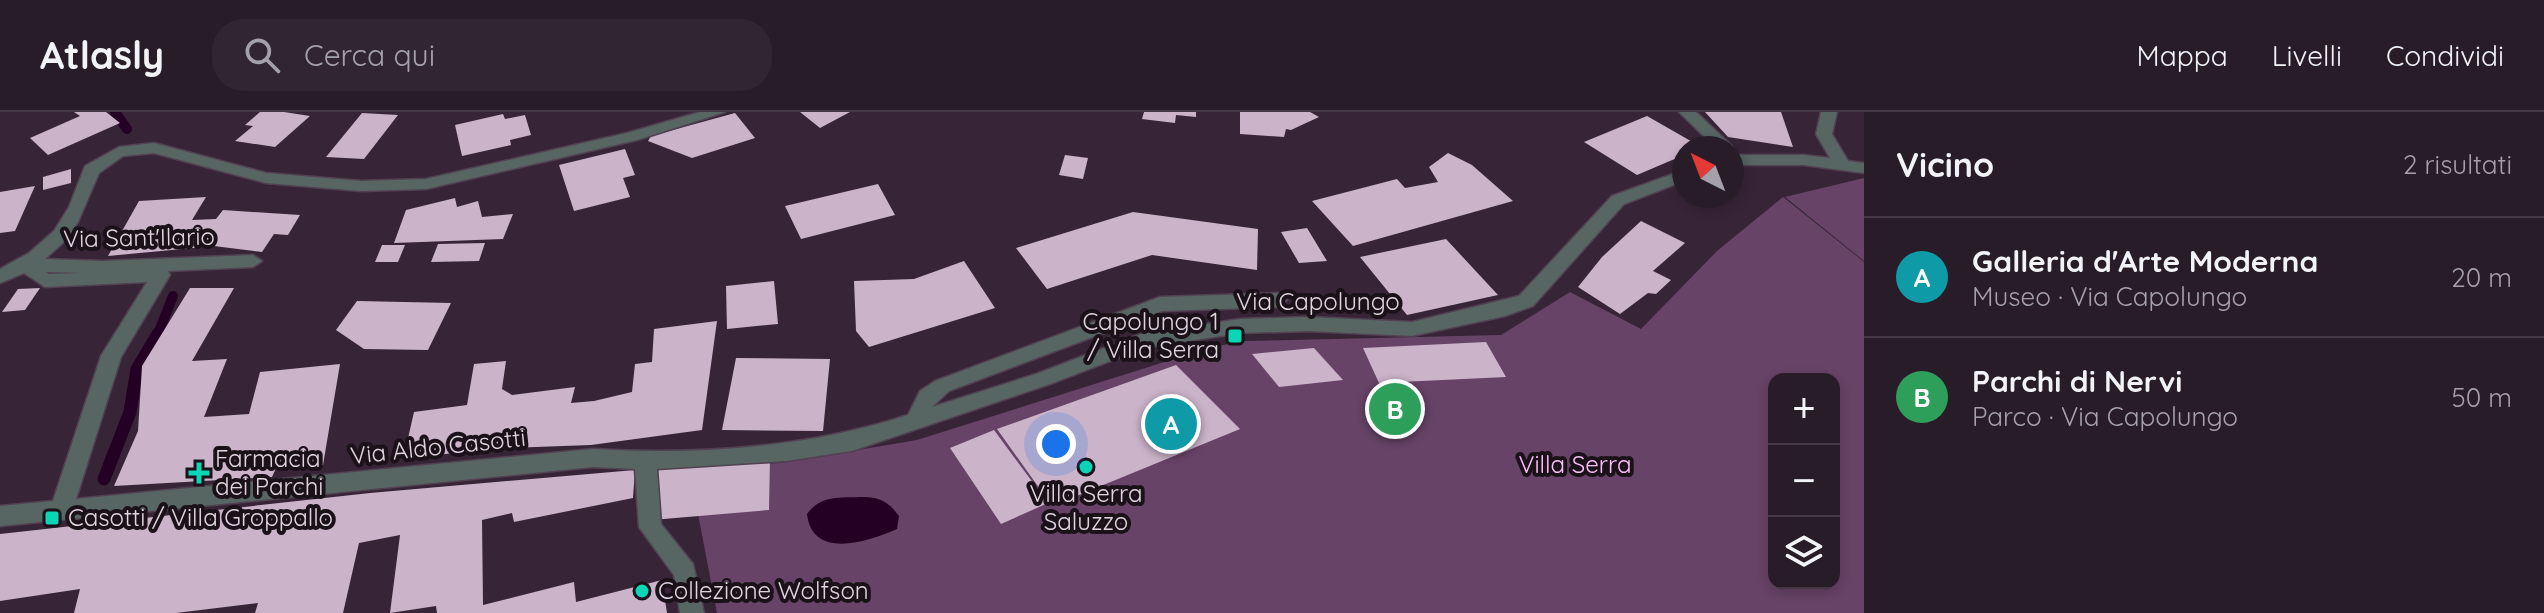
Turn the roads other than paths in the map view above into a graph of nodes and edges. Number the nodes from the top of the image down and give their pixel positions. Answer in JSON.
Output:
{"nodes":[{"id":1,"x":717,"y":112,"type":"edge"},
{"id":2,"x":1687,"y":112,"type":"edge"},
{"id":3,"x":1829,"y":112,"type":"edge"},
{"id":4,"x":1712,"y":136,"type":"edge"},
{"id":5,"x":1744,"y":156,"type":"edge"},
{"id":6,"x":1842,"y":165,"type":"junction"},
{"id":7,"x":1864,"y":168,"type":"edge"},
{"id":8,"x":1672,"y":180,"type":"edge"},
{"id":9,"x":253,"y":261,"type":"dead end"},
{"id":10,"x":26,"y":265,"type":"junction"},
{"id":11,"x":0,"y":277,"type":"edge"},
{"id":12,"x":1278,"y":300,"type":"dead end"},
{"id":13,"x":915,"y":422,"type":"junction"},
{"id":14,"x":786,"y":452,"type":"joint"},
{"id":15,"x":645,"y":461,"type":"junction"},
{"id":16,"x":61,"y":511,"type":"junction"},
{"id":17,"x":0,"y":516,"type":"edge"},
{"id":18,"x":692,"y":613,"type":"edge"}],
"edges":[{"from":1,"to":10,"type":"street","name":"Via Sant'Ilario"},
{"from":2,"to":4,"type":"street"},
{"from":3,"to":6,"type":"street"},
{"from":5,"to":6,"type":"street"},
{"from":6,"to":7,"type":"street"},
{"from":8,"to":13,"type":"street","name":"Via Capolungo"},
{"from":9,"to":10,"type":"street","name":"Via Sant'Ilario"},
{"from":10,"to":11,"type":"street","name":"Via Sant'Ilario"},
{"from":10,"to":16,"type":"street","name":"Via Sant'Ilario"},
{"from":12,"to":13,"type":"street","name":"Via Capolungo"},
{"from":13,"to":14,"type":"street","name":"Via Capolungo"},
{"from":14,"to":15,"type":"street","name":"Via Aldo Casotti"},
{"from":15,"to":16,"type":"street","name":"Via Aldo Casotti"},
{"from":15,"to":18,"type":"street"},
{"from":16,"to":17,"type":"street","name":"Via Aldo Casotti"}]}
